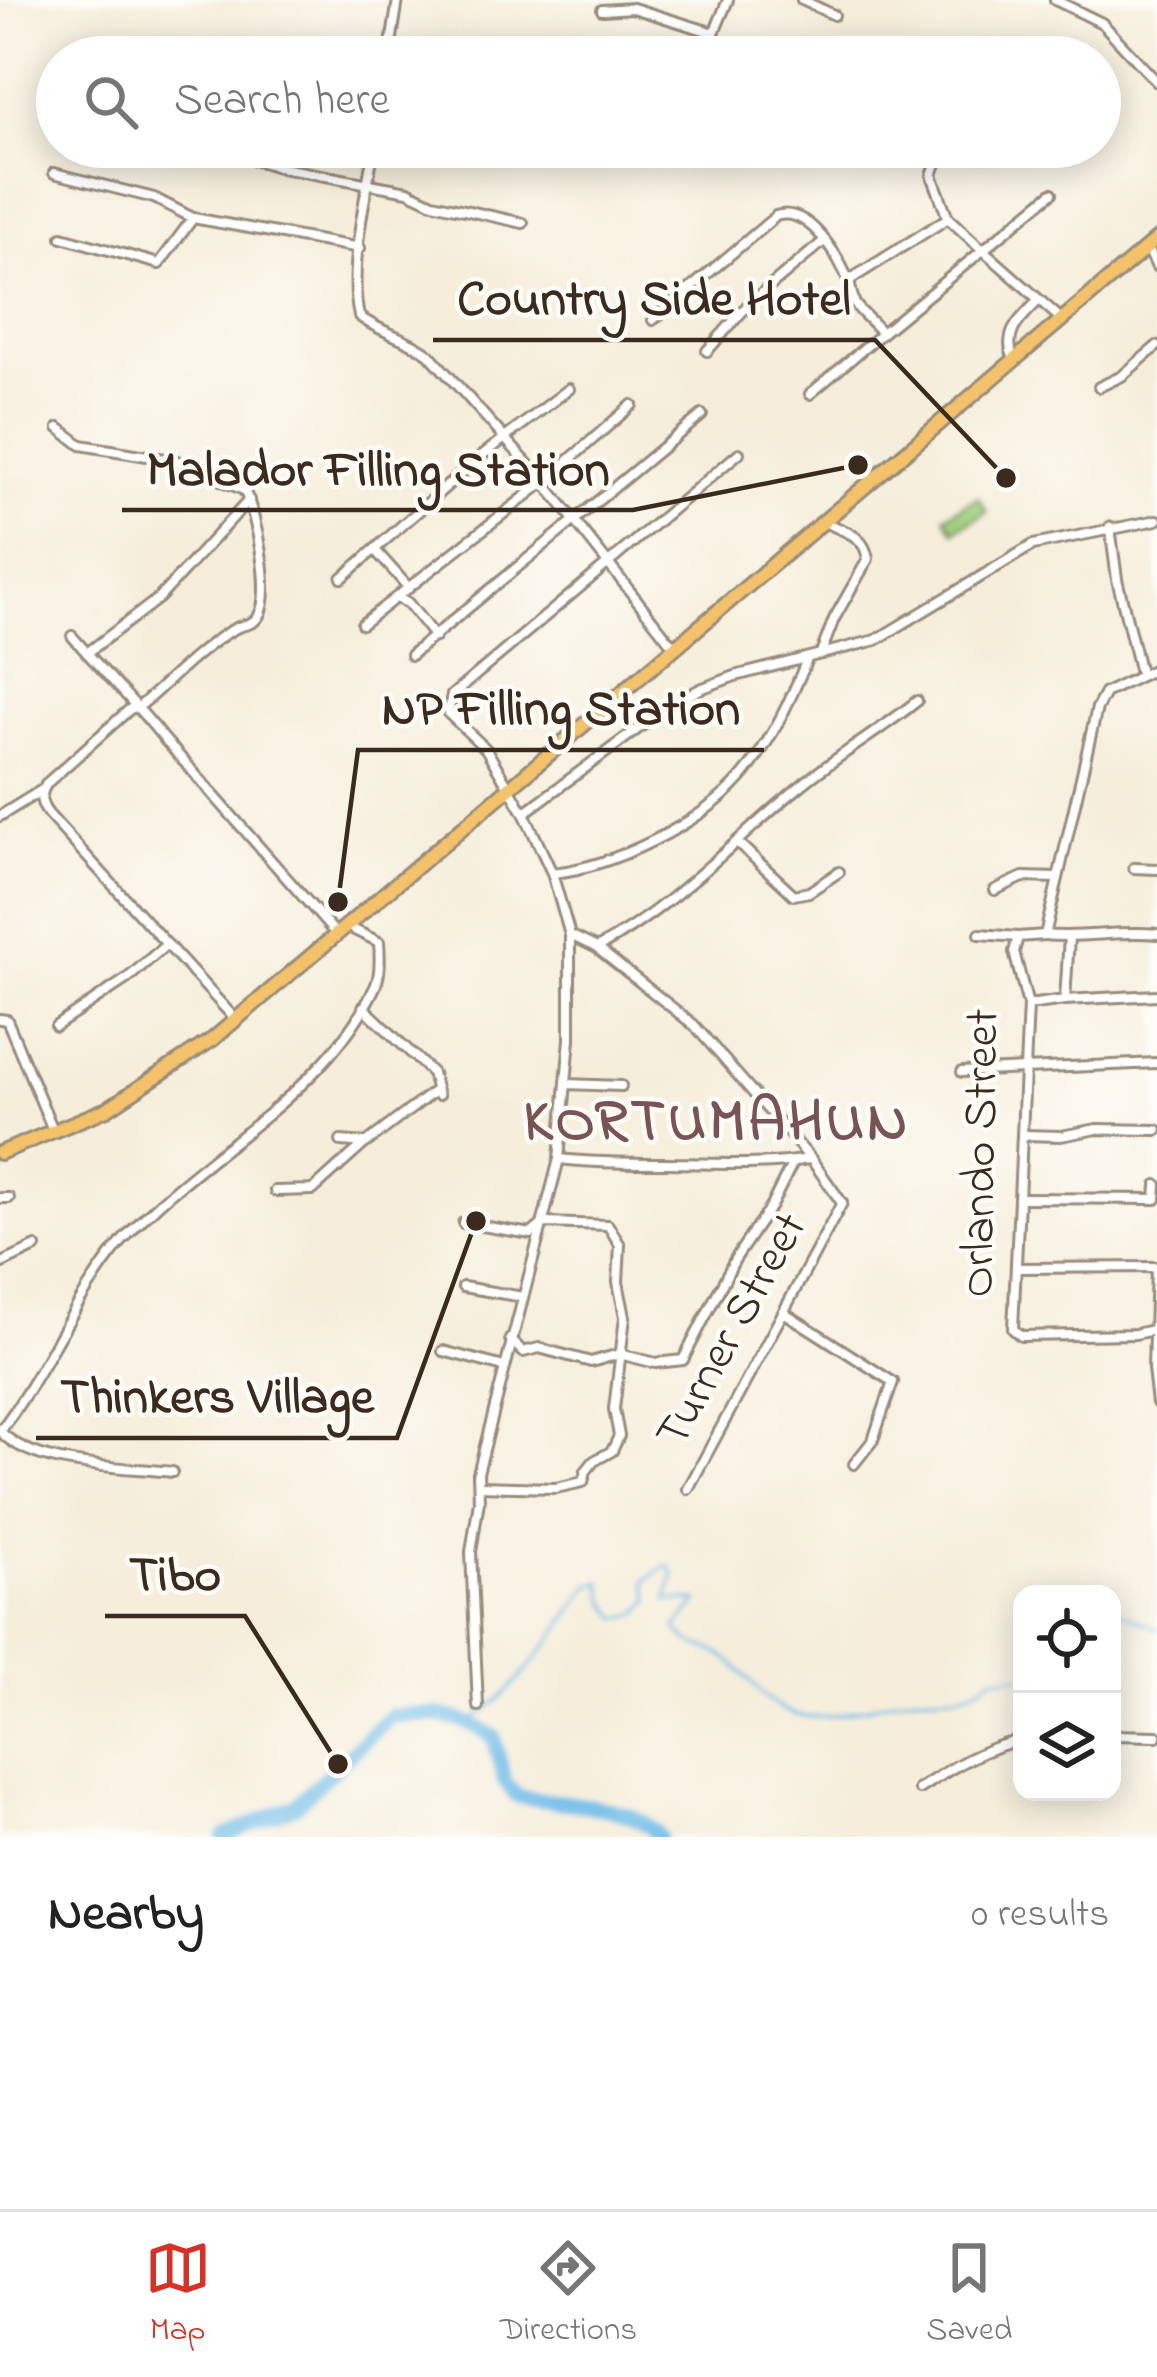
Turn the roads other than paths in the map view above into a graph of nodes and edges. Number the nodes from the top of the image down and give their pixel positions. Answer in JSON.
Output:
{"nodes":[{"id":1,"x":398,"y":0,"type":"edge"},
{"id":2,"x":728,"y":0,"type":"edge"},
{"id":3,"x":802,"y":0,"type":"edge"},
{"id":4,"x":1054,"y":0,"type":"edge"},
{"id":5,"x":602,"y":10,"type":"dead end"},
{"id":6,"x":834,"y":15,"type":"dead end"},
{"id":7,"x":714,"y":33,"type":"junction"},
{"id":8,"x":392,"y":36,"type":"edge"},
{"id":9,"x":713,"y":36,"type":"edge"},
{"id":10,"x":1114,"y":36,"type":"edge"},
{"id":11,"x":1121,"y":43,"type":"edge"},
{"id":12,"x":1157,"y":82,"type":"edge"},
{"id":13,"x":282,"y":168,"type":"edge"},
{"id":14,"x":371,"y":168,"type":"edge"},
{"id":15,"x":934,"y":168,"type":"edge"},
{"id":16,"x":54,"y":173,"type":"dead end"},
{"id":17,"x":369,"y":185,"type":"junction"},
{"id":18,"x":1052,"y":193,"type":"dead end"},
{"id":19,"x":194,"y":218,"type":"junction"},
{"id":20,"x":948,"y":218,"type":"junction"},
{"id":21,"x":523,"y":223,"type":"dead end"},
{"id":22,"x":62,"y":237,"type":"dead end"},
{"id":23,"x":824,"y":241,"type":"junction"},
{"id":24,"x":1152,"y":243,"type":"edge"},
{"id":25,"x":360,"y":248,"type":"junction"},
{"id":26,"x":983,"y":250,"type":"junction"},
{"id":27,"x":1157,"y":267,"type":"edge"},
{"id":28,"x":848,"y":281,"type":"junction"},
{"id":29,"x":1037,"y":302,"type":"junction"},
{"id":30,"x":1061,"y":319,"type":"junction"},
{"id":31,"x":653,"y":320,"type":"dead end"},
{"id":32,"x":882,"y":333,"type":"junction"},
{"id":33,"x":1157,"y":346,"type":"edge"},
{"id":34,"x":707,"y":351,"type":"dead end"},
{"id":35,"x":1014,"y":359,"type":"junction"},
{"id":36,"x":1099,"y":387,"type":"dead end"},
{"id":37,"x":569,"y":389,"type":"dead end"},
{"id":38,"x":809,"y":394,"type":"dead end"},
{"id":39,"x":632,"y":405,"type":"dead end"},
{"id":40,"x":702,"y":415,"type":"dead end"},
{"id":41,"x":59,"y":428,"type":"dead end"},
{"id":42,"x":504,"y":440,"type":"junction"},
{"id":43,"x":739,"y":453,"type":"dead end"},
{"id":44,"x":544,"y":482,"type":"junction"},
{"id":45,"x":250,"y":500,"type":"junction"},
{"id":46,"x":1157,"y":520,"type":"edge"},
{"id":47,"x":576,"y":521,"type":"junction"},
{"id":48,"x":824,"y":522,"type":"junction"},
{"id":49,"x":1110,"y":527,"type":"junction"},
{"id":50,"x":375,"y":550,"type":"junction"},
{"id":51,"x":607,"y":563,"type":"junction"},
{"id":52,"x":342,"y":578,"type":"dead end"},
{"id":53,"x":409,"y":588,"type":"junction"},
{"id":54,"x":396,"y":598,"type":"junction"},
{"id":55,"x":362,"y":624,"type":"dead end"},
{"id":56,"x":73,"y":636,"type":"dead end"},
{"id":57,"x":435,"y":637,"type":"junction"},
{"id":58,"x":674,"y":647,"type":"junction"},
{"id":59,"x":87,"y":653,"type":"junction"},
{"id":60,"x":411,"y":655,"type":"dead end"},
{"id":61,"x":821,"y":655,"type":"junction"},
{"id":62,"x":807,"y":657,"type":"junction"},
{"id":63,"x":1157,"y":668,"type":"edge"},
{"id":64,"x":1140,"y":674,"type":"junction"},
{"id":65,"x":917,"y":701,"type":"dead end"},
{"id":66,"x":140,"y":706,"type":"junction"},
{"id":67,"x":512,"y":788,"type":"junction"},
{"id":68,"x":42,"y":790,"type":"junction"},
{"id":69,"x":524,"y":813,"type":"junction"},
{"id":70,"x":0,"y":816,"type":"edge"},
{"id":71,"x":736,"y":842,"type":"junction"},
{"id":72,"x":1134,"y":868,"type":"dead end"},
{"id":73,"x":1157,"y":869,"type":"edge"},
{"id":74,"x":838,"y":872,"type":"dead end"},
{"id":75,"x":552,"y":873,"type":"junction"},
{"id":76,"x":1058,"y":878,"type":"junction"},
{"id":77,"x":995,"y":890,"type":"dead end"},
{"id":78,"x":341,"y":930,"type":"junction"},
{"id":79,"x":980,"y":934,"type":"dead end"},
{"id":80,"x":1045,"y":934,"type":"junction"},
{"id":81,"x":1157,"y":934,"type":"edge"},
{"id":82,"x":570,"y":935,"type":"junction"},
{"id":83,"x":1018,"y":937,"type":"junction"},
{"id":84,"x":1070,"y":938,"type":"junction"},
{"id":85,"x":166,"y":944,"type":"junction"},
{"id":86,"x":597,"y":948,"type":"junction"},
{"id":87,"x":1157,"y":995,"type":"edge"},
{"id":88,"x":1065,"y":1000,"type":"junction"},
{"id":89,"x":1028,"y":1005,"type":"junction"},
{"id":90,"x":363,"y":1007,"type":"junction"},
{"id":91,"x":0,"y":1019,"type":"edge"},
{"id":92,"x":236,"y":1020,"type":"junction"},
{"id":93,"x":56,"y":1026,"type":"dead end"},
{"id":94,"x":1157,"y":1063,"type":"edge"},
{"id":95,"x":1027,"y":1067,"type":"junction"},
{"id":96,"x":962,"y":1072,"type":"dead end"},
{"id":97,"x":566,"y":1084,"type":"junction"},
{"id":98,"x":620,"y":1086,"type":"dead end"},
{"id":99,"x":1157,"y":1130,"type":"edge"},
{"id":100,"x":53,"y":1131,"type":"junction"},
{"id":101,"x":1024,"y":1135,"type":"junction"},
{"id":102,"x":341,"y":1141,"type":"dead end"},
{"id":103,"x":366,"y":1142,"type":"junction"},
{"id":104,"x":0,"y":1153,"type":"edge"},
{"id":105,"x":559,"y":1159,"type":"junction"},
{"id":106,"x":811,"y":1159,"type":"junction"},
{"id":107,"x":793,"y":1162,"type":"junction"},
{"id":108,"x":1157,"y":1185,"type":"edge"},
{"id":109,"x":275,"y":1191,"type":"dead end"},
{"id":110,"x":1021,"y":1198,"type":"junction"},
{"id":111,"x":1156,"y":1199,"type":"edge"},
{"id":112,"x":544,"y":1222,"type":"junction"},
{"id":113,"x":463,"y":1223,"type":"dead end"},
{"id":114,"x":36,"y":1247,"type":"dead end"},
{"id":115,"x":0,"y":1264,"type":"edge"},
{"id":116,"x":1156,"y":1267,"type":"edge"},
{"id":117,"x":1016,"y":1268,"type":"junction"},
{"id":118,"x":463,"y":1287,"type":"dead end"},
{"id":119,"x":523,"y":1297,"type":"junction"},
{"id":120,"x":785,"y":1313,"type":"junction"},
{"id":121,"x":1156,"y":1329,"type":"edge"},
{"id":122,"x":510,"y":1340,"type":"junction"},
{"id":123,"x":443,"y":1351,"type":"dead end"},
{"id":124,"x":619,"y":1354,"type":"junction"},
{"id":125,"x":503,"y":1367,"type":"junction"},
{"id":126,"x":1157,"y":1403,"type":"edge"},
{"id":127,"x":0,"y":1431,"type":"edge"},
{"id":128,"x":854,"y":1464,"type":"dead end"},
{"id":129,"x":172,"y":1472,"type":"dead end"},
{"id":130,"x":479,"y":1486,"type":"junction"},
{"id":131,"x":688,"y":1489,"type":"dead end"},
{"id":132,"x":478,"y":1706,"type":"dead end"},
{"id":133,"x":1121,"y":1735,"type":"edge"},
{"id":134,"x":1157,"y":1736,"type":"edge"},
{"id":135,"x":1013,"y":1743,"type":"edge"},
{"id":136,"x":919,"y":1789,"type":"dead end"}],
"edges":[{"from":1,"to":8,"type":"street"},
{"from":2,"to":7,"type":"street"},
{"from":3,"to":6,"type":"street"},
{"from":4,"to":10,"type":"street"},
{"from":5,"to":7,"type":"street"},
{"from":7,"to":9,"type":"street"},
{"from":11,"to":12,"type":"street"},
{"from":13,"to":17,"type":"street"},
{"from":14,"to":17,"type":"street"},
{"from":15,"to":20,"type":"street"},
{"from":16,"to":19,"type":"street"},
{"from":17,"to":21,"type":"street"},
{"from":17,"to":25,"type":"street"},
{"from":18,"to":26,"type":"street"},
{"from":19,"to":22,"type":"street"},
{"from":19,"to":25,"type":"street"},
{"from":20,"to":26,"type":"street"},
{"from":20,"to":28,"type":"street"},
{"from":23,"to":28,"type":"street"},
{"from":23,"to":31,"type":"street"},
{"from":23,"to":34,"type":"street"},
{"from":24,"to":27,"type":"street"},
{"from":24,"to":30,"type":"highway"},
{"from":25,"to":42,"type":"street"},
{"from":26,"to":29,"type":"street"},
{"from":26,"to":32,"type":"street"},
{"from":28,"to":32,"type":"street"},
{"from":29,"to":30,"type":"street"},
{"from":29,"to":35,"type":"street"},
{"from":30,"to":35,"type":"highway"},
{"from":32,"to":38,"type":"street"},
{"from":33,"to":36,"type":"street"},
{"from":35,"to":48,"type":"highway"},
{"from":37,"to":42,"type":"street"},
{"from":39,"to":44,"type":"street"},
{"from":40,"to":47,"type":"street"},
{"from":41,"to":45,"type":"street"},
{"from":42,"to":44,"type":"street"},
{"from":42,"to":50,"type":"street"},
{"from":43,"to":51,"type":"street"},
{"from":44,"to":47,"type":"street"},
{"from":44,"to":53,"type":"street"},
{"from":45,"to":59,"type":"street"},
{"from":45,"to":66,"type":"street"},
{"from":46,"to":49,"type":"street"},
{"from":47,"to":51,"type":"street"},
{"from":47,"to":57,"type":"street"},
{"from":48,"to":58,"type":"highway"},
{"from":48,"to":61,"type":"street"},
{"from":49,"to":61,"type":"street"},
{"from":49,"to":64,"type":"street"},
{"from":50,"to":52,"type":"street"},
{"from":50,"to":53,"type":"street"},
{"from":51,"to":58,"type":"street"},
{"from":51,"to":67,"type":"street"},
{"from":53,"to":54,"type":"street"},
{"from":54,"to":55,"type":"street"},
{"from":54,"to":57,"type":"street"},
{"from":56,"to":59,"type":"street"},
{"from":57,"to":60,"type":"street"},
{"from":58,"to":67,"type":"highway"},
{"from":59,"to":66,"type":"street"},
{"from":61,"to":62,"type":"street"},
{"from":62,"to":69,"type":"street"},
{"from":62,"to":75,"type":"street"},
{"from":63,"to":64,"type":"street"},
{"from":64,"to":76,"type":"street"},
{"from":65,"to":71,"type":"street"},
{"from":66,"to":68,"type":"street"},
{"from":66,"to":78,"type":"street"},
{"from":67,"to":69,"type":"street"},
{"from":67,"to":78,"type":"highway"},
{"from":68,"to":70,"type":"street"},
{"from":68,"to":85,"type":"street"},
{"from":69,"to":75,"type":"street"},
{"from":71,"to":74,"type":"street"},
{"from":71,"to":86,"type":"street"},
{"from":72,"to":73,"type":"street"},
{"from":75,"to":82,"type":"street"},
{"from":76,"to":77,"type":"street"},
{"from":76,"to":80,"type":"street"},
{"from":78,"to":90,"type":"street"},
{"from":78,"to":92,"type":"highway"},
{"from":79,"to":83,"type":"street"},
{"from":80,"to":83,"type":"street"},
{"from":80,"to":84,"type":"street"},
{"from":81,"to":84,"type":"street"},
{"from":82,"to":86,"type":"street","name":"Turner Street"},
{"from":82,"to":97,"type":"street"},
{"from":83,"to":89,"type":"street","name":"Orlando Street"},
{"from":84,"to":88,"type":"street"},
{"from":85,"to":92,"type":"street"},
{"from":85,"to":93,"type":"street"},
{"from":86,"to":106,"type":"street","name":"Turner Street"},
{"from":87,"to":88,"type":"street"},
{"from":88,"to":89,"type":"street"},
{"from":89,"to":95,"type":"street","name":"Orlando Street"},
{"from":90,"to":103,"type":"street"},
{"from":90,"to":127,"type":"street"},
{"from":91,"to":100,"type":"street"},
{"from":92,"to":100,"type":"highway"},
{"from":94,"to":95,"type":"street"},
{"from":95,"to":96,"type":"street"},
{"from":95,"to":101,"type":"street","name":"Orlando Street"},
{"from":97,"to":98,"type":"street"},
{"from":97,"to":105,"type":"street"},
{"from":99,"to":101,"type":"street"},
{"from":100,"to":104,"type":"highway"},
{"from":101,"to":110,"type":"street","name":"Orlando Street"},
{"from":102,"to":103,"type":"street"},
{"from":103,"to":109,"type":"street"},
{"from":105,"to":107,"type":"street"},
{"from":105,"to":112,"type":"street"},
{"from":106,"to":107,"type":"street"},
{"from":106,"to":120,"type":"street","name":"Turner Street"},
{"from":107,"to":124,"type":"street"},
{"from":108,"to":111,"type":"street"},
{"from":110,"to":111,"type":"street"},
{"from":110,"to":117,"type":"street","name":"Orlando Street"},
{"from":112,"to":113,"type":"street"},
{"from":112,"to":119,"type":"street"},
{"from":112,"to":124,"type":"street"},
{"from":114,"to":115,"type":"street"},
{"from":116,"to":117,"type":"street"},
{"from":116,"to":121,"type":"street"},
{"from":117,"to":121,"type":"street","name":"Orlando Street"},
{"from":118,"to":119,"type":"street"},
{"from":119,"to":122,"type":"street"},
{"from":120,"to":128,"type":"street"},
{"from":120,"to":131,"type":"street","name":"Turner Street"},
{"from":121,"to":126,"type":"street"},
{"from":122,"to":124,"type":"street"},
{"from":122,"to":125,"type":"street"},
{"from":123,"to":125,"type":"street"},
{"from":124,"to":130,"type":"street"},
{"from":125,"to":130,"type":"street"},
{"from":127,"to":129,"type":"street"},
{"from":130,"to":132,"type":"street"},
{"from":133,"to":134,"type":"street"},
{"from":135,"to":136,"type":"street"}]}
